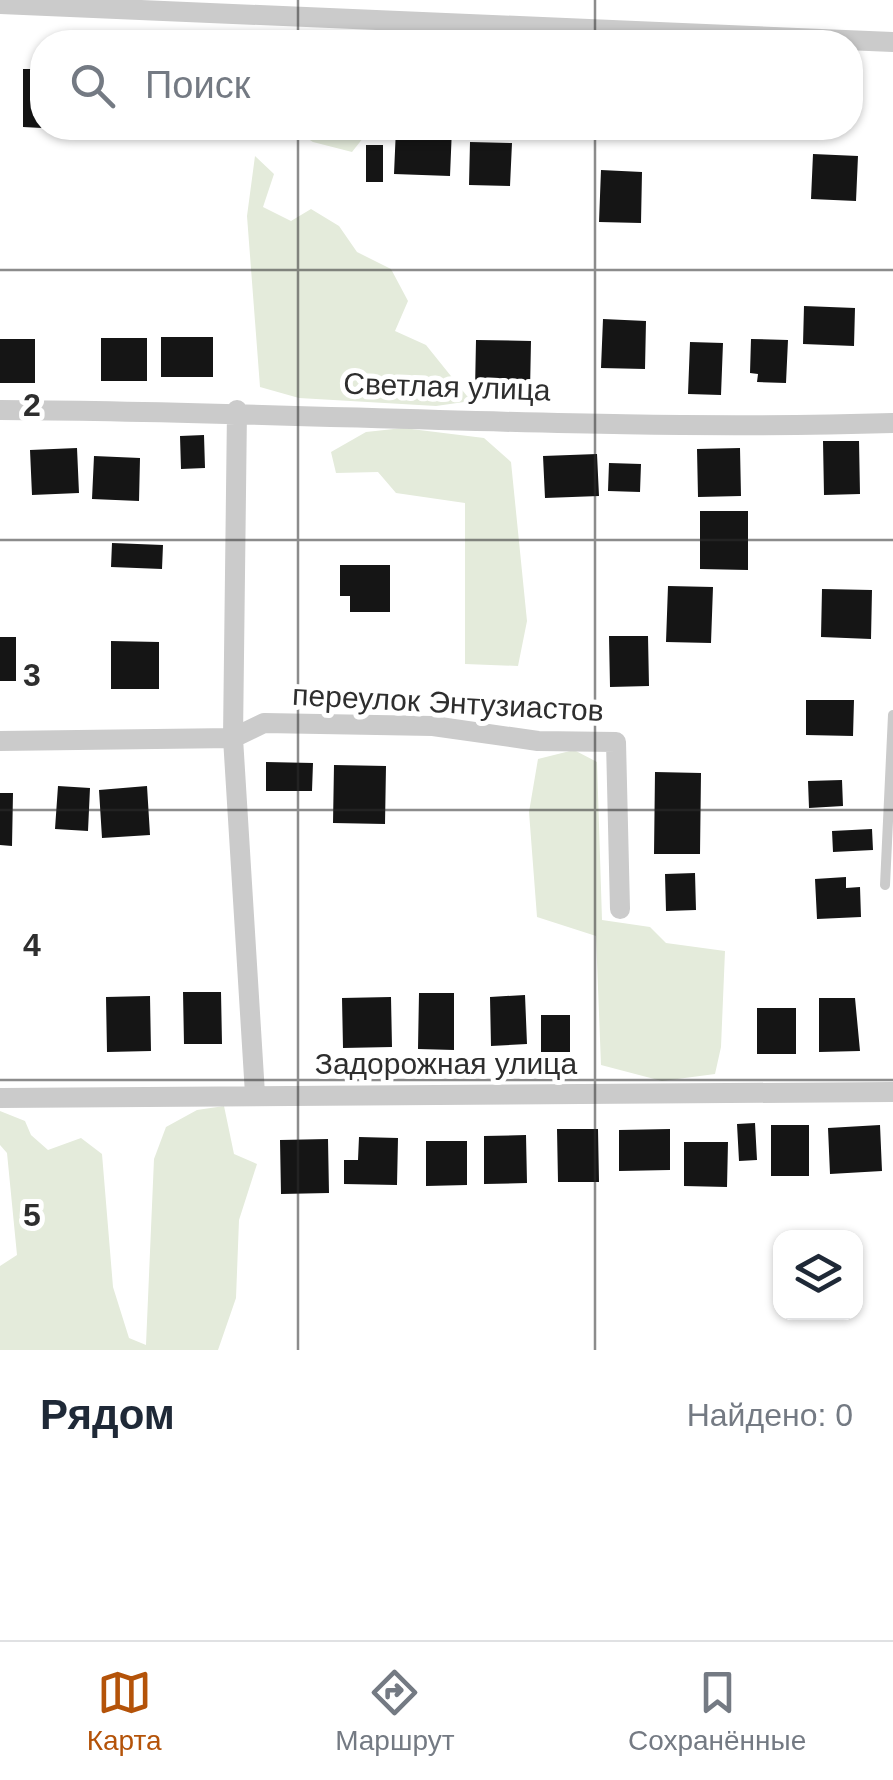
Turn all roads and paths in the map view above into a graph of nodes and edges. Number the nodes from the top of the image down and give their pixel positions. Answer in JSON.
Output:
{"nodes":[{"id":1,"x":0,"y":4,"type":"edge"},
{"id":2,"x":611,"y":30,"type":"edge"},
{"id":3,"x":863,"y":41,"type":"edge"},
{"id":4,"x":893,"y":42,"type":"edge"},
{"id":5,"x":0,"y":410,"type":"edge"},
{"id":6,"x":237,"y":410,"type":"junction"},
{"id":7,"x":893,"y":423,"type":"edge"},
{"id":8,"x":893,"y":715,"type":"edge"},
{"id":9,"x":233,"y":738,"type":"junction"},
{"id":10,"x":0,"y":741,"type":"edge"},
{"id":11,"x":885,"y":886,"type":"dead end"},
{"id":12,"x":620,"y":909,"type":"dead end"},
{"id":13,"x":893,"y":1092,"type":"edge"},
{"id":14,"x":255,"y":1094,"type":"junction"},
{"id":15,"x":0,"y":1098,"type":"edge"}],
"edges":[{"from":1,"to":2,"type":"street"},
{"from":3,"to":4,"type":"street"},
{"from":5,"to":6,"type":"street","name":"Светлая улица"},
{"from":6,"to":7,"type":"street","name":"Светлая улица"},
{"from":6,"to":9,"type":"street"},
{"from":8,"to":11,"type":"lane"},
{"from":9,"to":10,"type":"street"},
{"from":9,"to":12,"type":"street","name":"переулок Энтузиастов"},
{"from":9,"to":14,"type":"street"},
{"from":13,"to":14,"type":"street","name":"Задорожная улица"},
{"from":14,"to":15,"type":"street","name":"Задорожная улица"}]}
